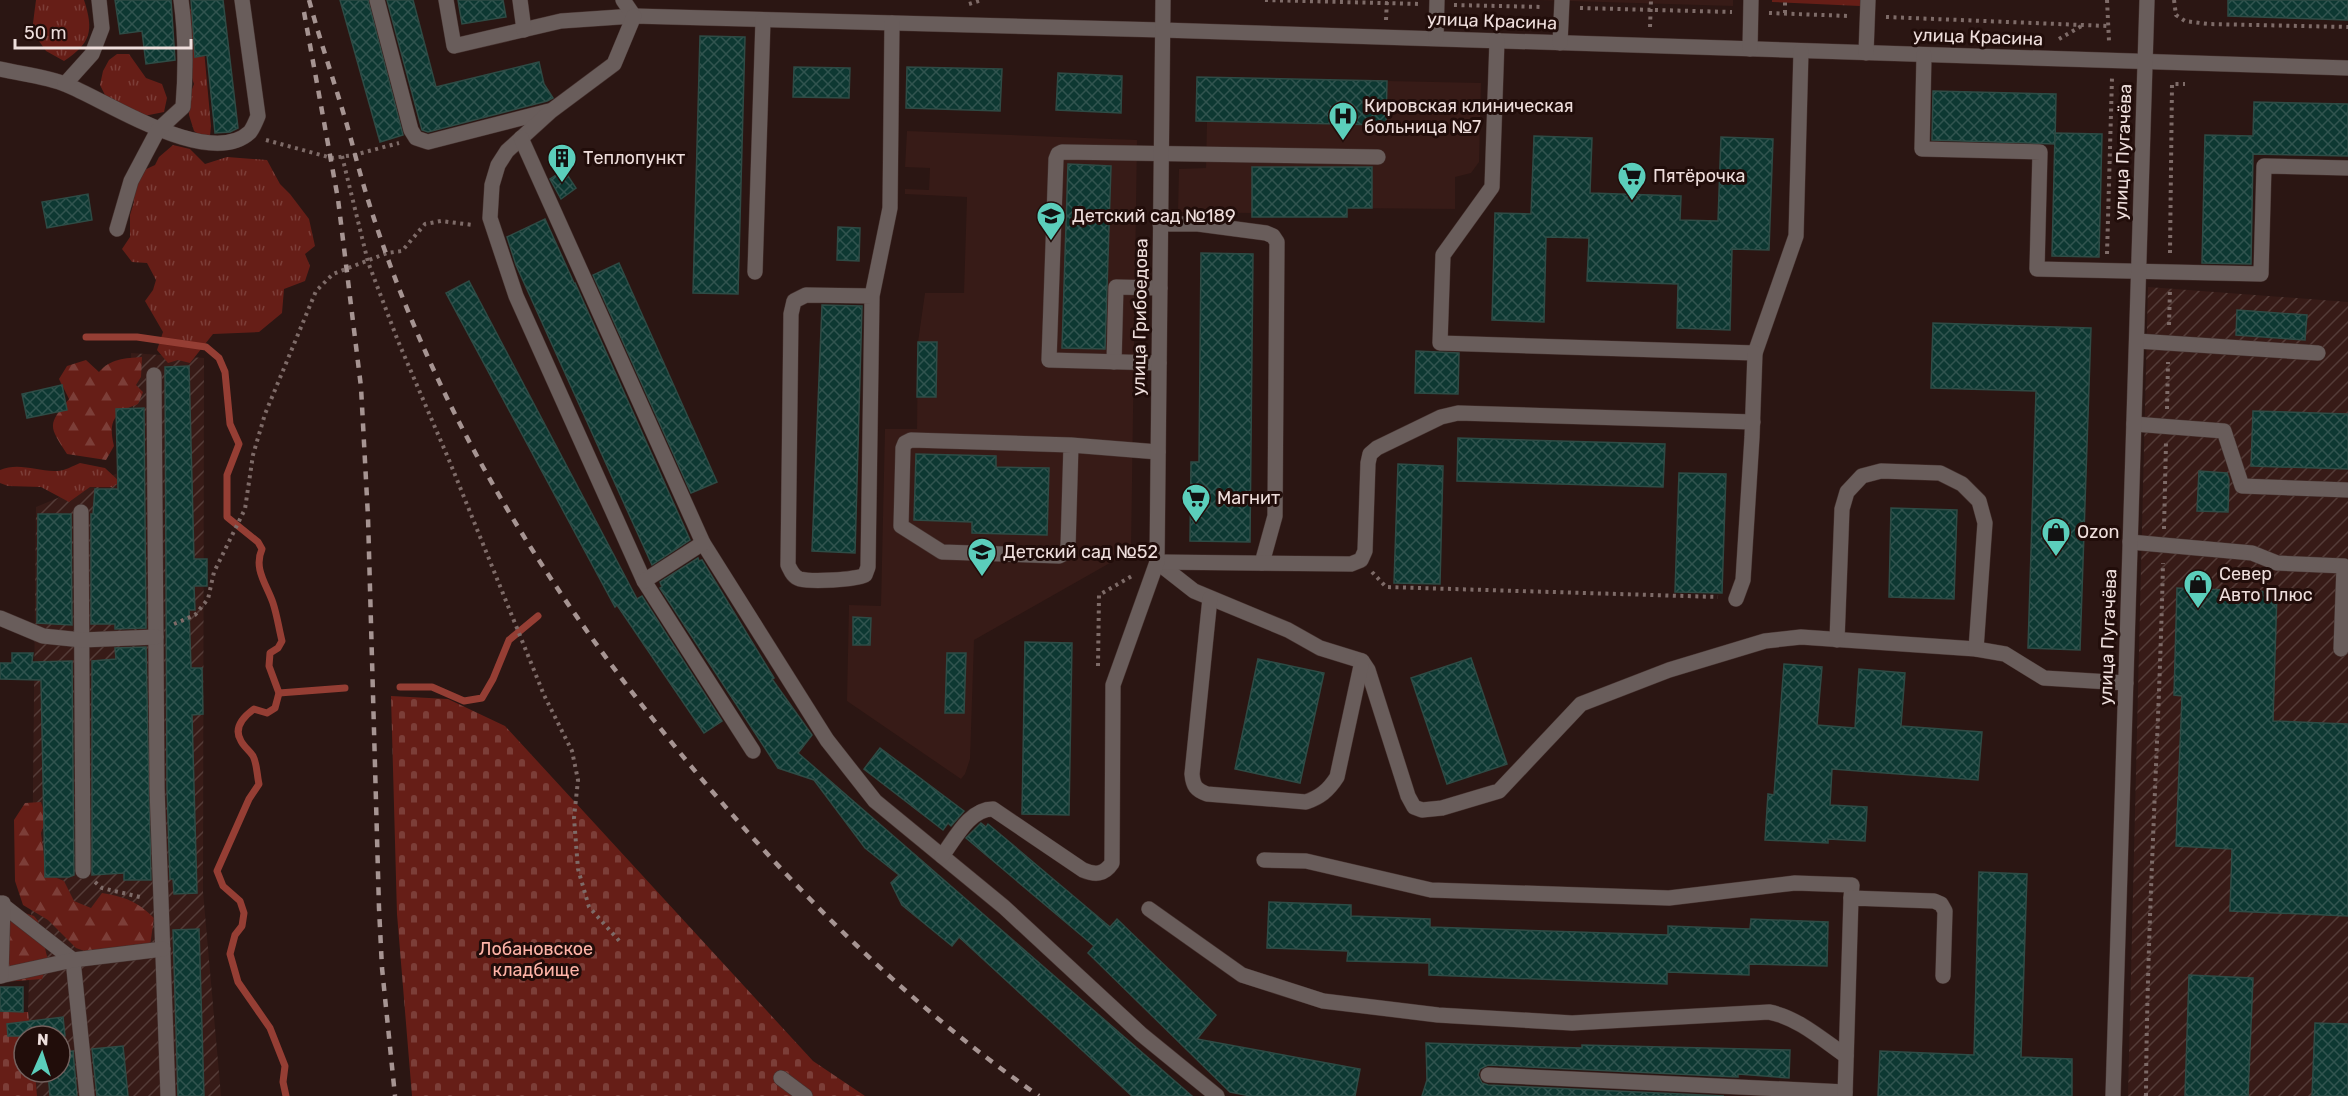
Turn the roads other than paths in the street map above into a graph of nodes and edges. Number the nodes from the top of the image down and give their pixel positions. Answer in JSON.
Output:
{"nodes":[{"id":1,"x":99,"y":0,"type":"edge"},
{"id":2,"x":181,"y":0,"type":"edge"},
{"id":3,"x":242,"y":0,"type":"edge"},
{"id":4,"x":377,"y":0,"type":"edge"},
{"id":5,"x":446,"y":0,"type":"edge"},
{"id":6,"x":520,"y":0,"type":"edge"},
{"id":7,"x":623,"y":0,"type":"edge"},
{"id":8,"x":1163,"y":0,"type":"edge"},
{"id":9,"x":1868,"y":0,"type":"edge"},
{"id":10,"x":2147,"y":0,"type":"edge"},
{"id":11,"x":1436,"y":2,"type":"edge"},
{"id":12,"x":1562,"y":4,"type":"edge"},
{"id":13,"x":1751,"y":6,"type":"edge"},
{"id":14,"x":634,"y":16,"type":"junction"},
{"id":15,"x":764,"y":20,"type":"junction"},
{"id":16,"x":892,"y":23,"type":"junction"},
{"id":17,"x":524,"y":30,"type":"junction"},
{"id":18,"x":1162,"y":30,"type":"junction"},
{"id":19,"x":1436,"y":38,"type":"junction"},
{"id":20,"x":1497,"y":40,"type":"junction"},
{"id":21,"x":1560,"y":43,"type":"junction"},
{"id":22,"x":1750,"y":49,"type":"junction"},
{"id":23,"x":1802,"y":51,"type":"junction"},
{"id":24,"x":1866,"y":53,"type":"junction"},
{"id":25,"x":1924,"y":55,"type":"junction"},
{"id":26,"x":2145,"y":62,"type":"junction"},
{"id":27,"x":2348,"y":68,"type":"edge"},
{"id":28,"x":0,"y":69,"type":"edge"},
{"id":29,"x":65,"y":84,"type":"junction"},
{"id":30,"x":551,"y":111,"type":"junction"},
{"id":31,"x":158,"y":130,"type":"junction"},
{"id":32,"x":521,"y":138,"type":"junction"},
{"id":33,"x":1161,"y":155,"type":"junction"},
{"id":34,"x":1378,"y":157,"type":"dead end"},
{"id":35,"x":2348,"y":168,"type":"edge"},
{"id":36,"x":1160,"y":224,"type":"junction"},
{"id":37,"x":117,"y":229,"type":"dead end"},
{"id":38,"x":755,"y":272,"type":"dead end"},
{"id":39,"x":2139,"y":272,"type":"junction"},
{"id":40,"x":1160,"y":288,"type":"junction"},
{"id":41,"x":872,"y":296,"type":"junction"},
{"id":42,"x":2137,"y":341,"type":"junction"},
{"id":43,"x":1755,"y":353,"type":"junction"},
{"id":44,"x":2318,"y":353,"type":"dead end"},
{"id":45,"x":1114,"y":362,"type":"junction"},
{"id":46,"x":1159,"y":363,"type":"junction"},
{"id":47,"x":154,"y":375,"type":"dead end"},
{"id":48,"x":1753,"y":422,"type":"junction"},
{"id":49,"x":2134,"y":424,"type":"junction"},
{"id":50,"x":1071,"y":445,"type":"junction"},
{"id":51,"x":1158,"y":452,"type":"junction"},
{"id":52,"x":2348,"y":490,"type":"edge"},
{"id":53,"x":81,"y":512,"type":"dead end"},
{"id":54,"x":2130,"y":542,"type":"junction"},
{"id":55,"x":703,"y":543,"type":"junction"},
{"id":56,"x":1157,"y":562,"type":"junction"},
{"id":57,"x":1262,"y":563,"type":"junction"},
{"id":58,"x":644,"y":581,"type":"junction"},
{"id":59,"x":1210,"y":598,"type":"junction"},
{"id":60,"x":1736,"y":599,"type":"road end"},
{"id":61,"x":0,"y":618,"type":"edge"},
{"id":62,"x":156,"y":637,"type":"junction"},
{"id":63,"x":82,"y":640,"type":"junction"},
{"id":64,"x":1837,"y":640,"type":"junction"},
{"id":65,"x":1976,"y":649,"type":"junction"},
{"id":66,"x":2342,"y":649,"type":"dead end"},
{"id":67,"x":1362,"y":661,"type":"junction"},
{"id":68,"x":2126,"y":683,"type":"junction"},
{"id":69,"x":753,"y":752,"type":"dead end"},
{"id":70,"x":942,"y":856,"type":"junction"},
{"id":71,"x":1264,"y":860,"type":"dead end"},
{"id":72,"x":83,"y":871,"type":"road end"},
{"id":73,"x":1851,"y":898,"type":"junction"},
{"id":74,"x":1,"y":903,"type":"edge"},
{"id":75,"x":1149,"y":909,"type":"dead end"},
{"id":76,"x":163,"y":949,"type":"junction"},
{"id":77,"x":73,"y":960,"type":"junction"},
{"id":78,"x":0,"y":976,"type":"edge"},
{"id":79,"x":1942,"y":976,"type":"dead end"},
{"id":80,"x":1846,"y":1056,"type":"junction"},
{"id":81,"x":1488,"y":1075,"type":"dead end"},
{"id":82,"x":781,"y":1078,"type":"dead end"},
{"id":83,"x":1650,"y":1089,"type":"edge"},
{"id":84,"x":1845,"y":1094,"type":"edge"},
{"id":85,"x":87,"y":1096,"type":"edge"},
{"id":86,"x":168,"y":1096,"type":"edge"},
{"id":87,"x":805,"y":1096,"type":"edge"},
{"id":88,"x":1216,"y":1096,"type":"edge"},
{"id":89,"x":2113,"y":1096,"type":"edge"}],
"edges":[{"from":1,"to":29,"type":"street"},
{"from":2,"to":31,"type":"street"},
{"from":3,"to":31,"type":"street"},
{"from":4,"to":30,"type":"street"},
{"from":5,"to":17,"type":"street","name":"улица Красина"},
{"from":6,"to":17,"type":"street"},
{"from":7,"to":14,"type":"street"},
{"from":8,"to":18,"type":"street","name":"улица Грибоедова"},
{"from":9,"to":24,"type":"street"},
{"from":10,"to":26,"type":"street","name":"улица Пугачёва"},
{"from":11,"to":19,"type":"street"},
{"from":12,"to":21,"type":"street"},
{"from":13,"to":22,"type":"street"},
{"from":14,"to":15,"type":"street","name":"улица Красина"},
{"from":14,"to":17,"type":"street","name":"улица Красина"},
{"from":14,"to":30,"type":"street"},
{"from":15,"to":16,"type":"street","name":"улица Красина"},
{"from":15,"to":38,"type":"street"},
{"from":16,"to":18,"type":"street","name":"улица Красина"},
{"from":16,"to":41,"type":"street"},
{"from":18,"to":19,"type":"street","name":"улица Красина"},
{"from":18,"to":33,"type":"street","name":"улица Грибоедова"},
{"from":19,"to":20,"type":"street","name":"улица Красина"},
{"from":20,"to":21,"type":"street","name":"улица Красина"},
{"from":20,"to":43,"type":"street"},
{"from":21,"to":22,"type":"street","name":"улица Красина"},
{"from":22,"to":23,"type":"street","name":"улица Красина"},
{"from":23,"to":24,"type":"street","name":"улица Красина"},
{"from":23,"to":43,"type":"street"},
{"from":24,"to":25,"type":"street","name":"улица Красина"},
{"from":25,"to":26,"type":"street","name":"улица Красина"},
{"from":25,"to":39,"type":"street"},
{"from":26,"to":27,"type":"street","name":"улица Красина"},
{"from":26,"to":39,"type":"street","name":"улица Пугачёва"},
{"from":28,"to":29,"type":"street"},
{"from":29,"to":31,"type":"street"},
{"from":30,"to":32,"type":"street"},
{"from":31,"to":37,"type":"street"},
{"from":32,"to":55,"type":"street"},
{"from":32,"to":58,"type":"street"},
{"from":33,"to":34,"type":"street"},
{"from":33,"to":36,"type":"street","name":"улица Грибоедова"},
{"from":33,"to":45,"type":"street"},
{"from":35,"to":39,"type":"street"},
{"from":36,"to":40,"type":"street","name":"улица Грибоедова"},
{"from":36,"to":57,"type":"street"},
{"from":39,"to":42,"type":"street","name":"улица Пугачёва"},
{"from":40,"to":45,"type":"street"},
{"from":40,"to":46,"type":"street","name":"улица Грибоедова"},
{"from":41,"to":41,"type":"street"},
{"from":42,"to":44,"type":"street"},
{"from":42,"to":49,"type":"street","name":"улица Пугачёва"},
{"from":43,"to":48,"type":"street"},
{"from":45,"to":46,"type":"street"},
{"from":46,"to":51,"type":"street","name":"улица Грибоедова"},
{"from":47,"to":62,"type":"street"},
{"from":48,"to":57,"type":"street"},
{"from":48,"to":60,"type":"street"},
{"from":49,"to":52,"type":"street"},
{"from":49,"to":54,"type":"street","name":"улица Пугачёва"},
{"from":50,"to":50,"type":"street"},
{"from":50,"to":51,"type":"street"},
{"from":51,"to":56,"type":"street","name":"улица Грибоедова"},
{"from":53,"to":63,"type":"street"},
{"from":54,"to":66,"type":"street"},
{"from":54,"to":68,"type":"street","name":"улица Пугачёва"},
{"from":55,"to":58,"type":"street"},
{"from":55,"to":70,"type":"street"},
{"from":56,"to":57,"type":"street"},
{"from":56,"to":59,"type":"street"},
{"from":56,"to":70,"type":"street","name":"улица Грибоедова"},
{"from":58,"to":69,"type":"street"},
{"from":59,"to":67,"type":"street"},
{"from":59,"to":67,"type":"street"},
{"from":61,"to":63,"type":"street"},
{"from":62,"to":63,"type":"street"},
{"from":62,"to":76,"type":"street"},
{"from":63,"to":72,"type":"street"},
{"from":64,"to":65,"type":"street"},
{"from":64,"to":65,"type":"street"},
{"from":64,"to":67,"type":"street"},
{"from":65,"to":68,"type":"street"},
{"from":68,"to":89,"type":"street","name":"улица Пугачёва"},
{"from":70,"to":88,"type":"street"},
{"from":71,"to":73,"type":"street"},
{"from":73,"to":79,"type":"street"},
{"from":73,"to":80,"type":"street"},
{"from":74,"to":77,"type":"street"},
{"from":74,"to":78,"type":"street"},
{"from":75,"to":80,"type":"street"},
{"from":76,"to":77,"type":"street"},
{"from":76,"to":86,"type":"street"},
{"from":77,"to":78,"type":"street"},
{"from":77,"to":85,"type":"street"},
{"from":80,"to":84,"type":"street"},
{"from":81,"to":83,"type":"street"},
{"from":82,"to":87,"type":"street"},
{"from":83,"to":84,"type":"street"}]}
